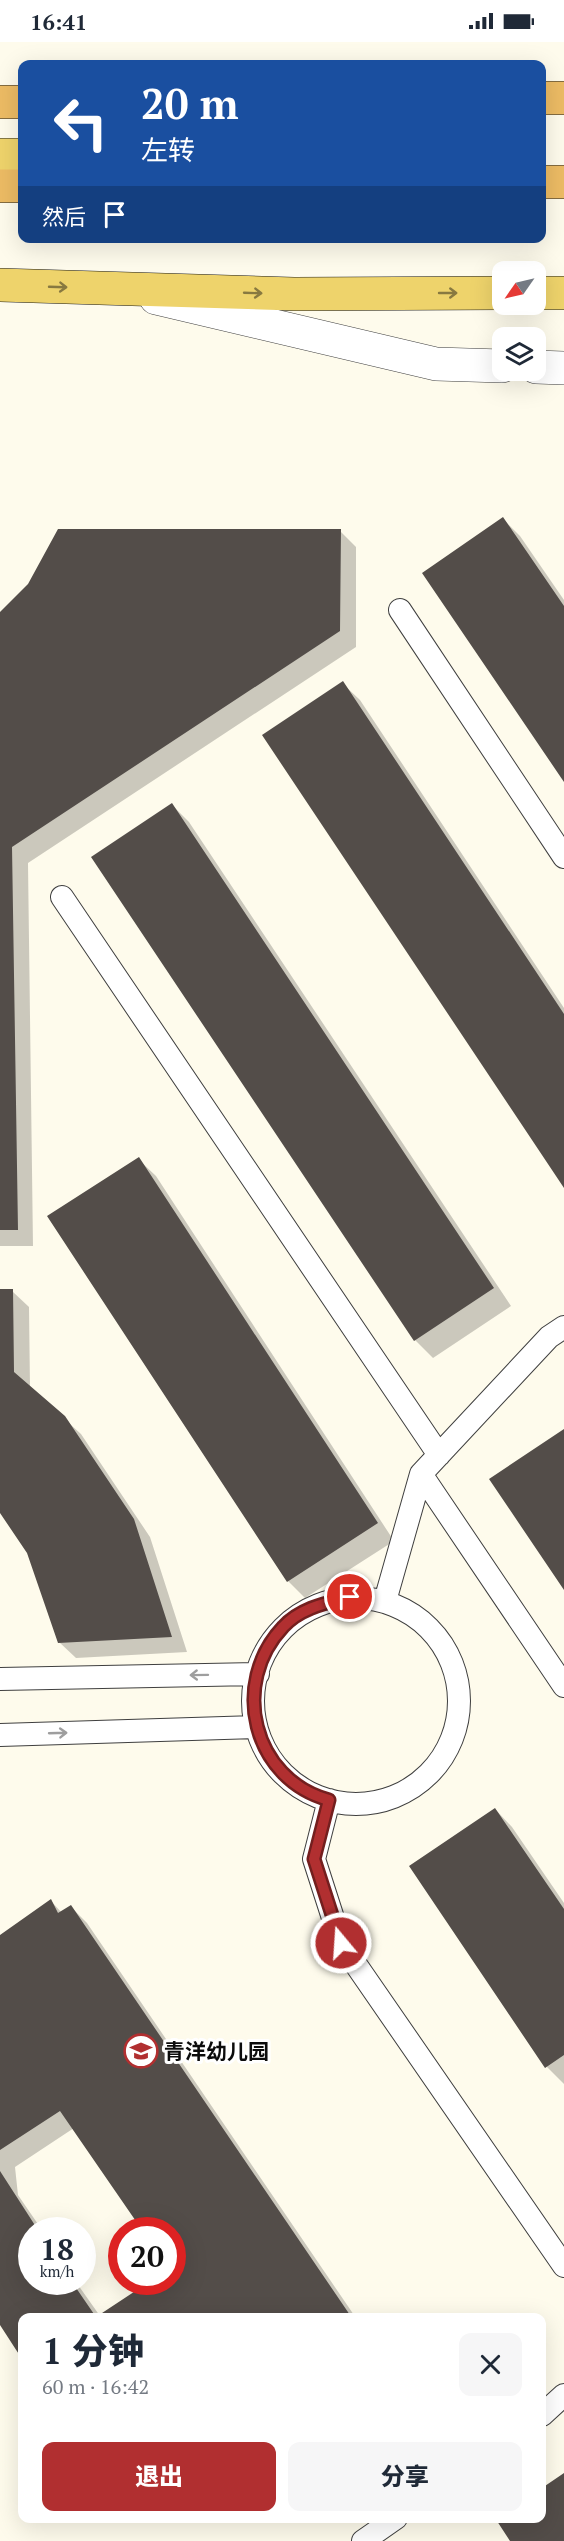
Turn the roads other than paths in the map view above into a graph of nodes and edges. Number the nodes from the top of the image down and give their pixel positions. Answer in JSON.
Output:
{"nodes":[{"id":1,"x":546,"y":98,"type":"edge"},
{"id":2,"x":564,"y":98,"type":"edge"},
{"id":3,"x":0,"y":102,"type":"edge"},
{"id":4,"x":18,"y":102,"type":"edge"},
{"id":5,"x":0,"y":155,"type":"edge"},
{"id":6,"x":18,"y":155,"type":"edge"},
{"id":7,"x":546,"y":182,"type":"edge"},
{"id":8,"x":564,"y":182,"type":"edge"},
{"id":9,"x":0,"y":186,"type":"edge"},
{"id":10,"x":18,"y":186,"type":"edge"},
{"id":11,"x":546,"y":194,"type":"edge"},
{"id":12,"x":564,"y":196,"type":"edge"},
{"id":13,"x":6,"y":288,"type":"edge"},
{"id":14,"x":117,"y":288,"type":"junction"},
{"id":15,"x":492,"y":293,"type":"edge"},
{"id":16,"x":546,"y":293,"type":"edge"},
{"id":17,"x":564,"y":293,"type":"edge"},
{"id":18,"x":492,"y":366,"type":"edge"},
{"id":19,"x":546,"y":367,"type":"edge"},
{"id":20,"x":564,"y":368,"type":"edge"},
{"id":21,"x":400,"y":610,"type":"dead end"},
{"id":22,"x":564,"y":857,"type":"edge"},
{"id":23,"x":62,"y":897,"type":"dead end"},
{"id":24,"x":564,"y":1327,"type":"edge"},
{"id":25,"x":439,"y":1455,"type":"junction"},
{"id":26,"x":421,"y":1474,"type":"junction"},
{"id":27,"x":385,"y":1601,"type":"junction"},
{"id":28,"x":258,"y":1674,"type":"junction"},
{"id":29,"x":0,"y":1679,"type":"edge"},
{"id":30,"x":564,"y":1686,"type":"edge"},
{"id":31,"x":256,"y":1727,"type":"junction"},
{"id":32,"x":0,"y":1735,"type":"edge"},
{"id":33,"x":329,"y":1800,"type":"junction"},
{"id":34,"x":564,"y":2266,"type":"edge"},
{"id":35,"x":564,"y":2395,"type":"edge"},
{"id":36,"x":546,"y":2411,"type":"edge"},
{"id":37,"x":389,"y":2523,"type":"edge"},
{"id":38,"x":363,"y":2541,"type":"edge"}],
"edges":[{"from":1,"to":2,"type":"highway"},
{"from":3,"to":4,"type":"highway"},
{"from":5,"to":6,"type":"main road"},
{"from":7,"to":8,"type":"highway"},
{"from":9,"to":10,"type":"highway"},
{"from":11,"to":12,"type":"main road"},
{"from":13,"to":14,"type":"main road","one_way":true},
{"from":14,"to":15,"type":"main road","one_way":true},
{"from":14,"to":18,"type":"street"},
{"from":16,"to":17,"type":"main road"},
{"from":19,"to":20,"type":"street"},
{"from":21,"to":22,"type":"lane"},
{"from":23,"to":25,"type":"lane"},
{"from":24,"to":25,"type":"lane"},
{"from":25,"to":26,"type":"lane"},
{"from":26,"to":27,"type":"lane"},
{"from":26,"to":30,"type":"lane"},
{"from":27,"to":28,"type":"lane"},
{"from":27,"to":33,"type":"lane"},
{"from":28,"to":29,"type":"lane","one_way":true},
{"from":28,"to":31,"type":"lane"},
{"from":32,"to":31,"type":"lane","one_way":true},
{"from":31,"to":33,"type":"lane"},
{"from":33,"to":34,"type":"lane"},
{"from":35,"to":36,"type":"lane"},
{"from":37,"to":38,"type":"lane"}]}
